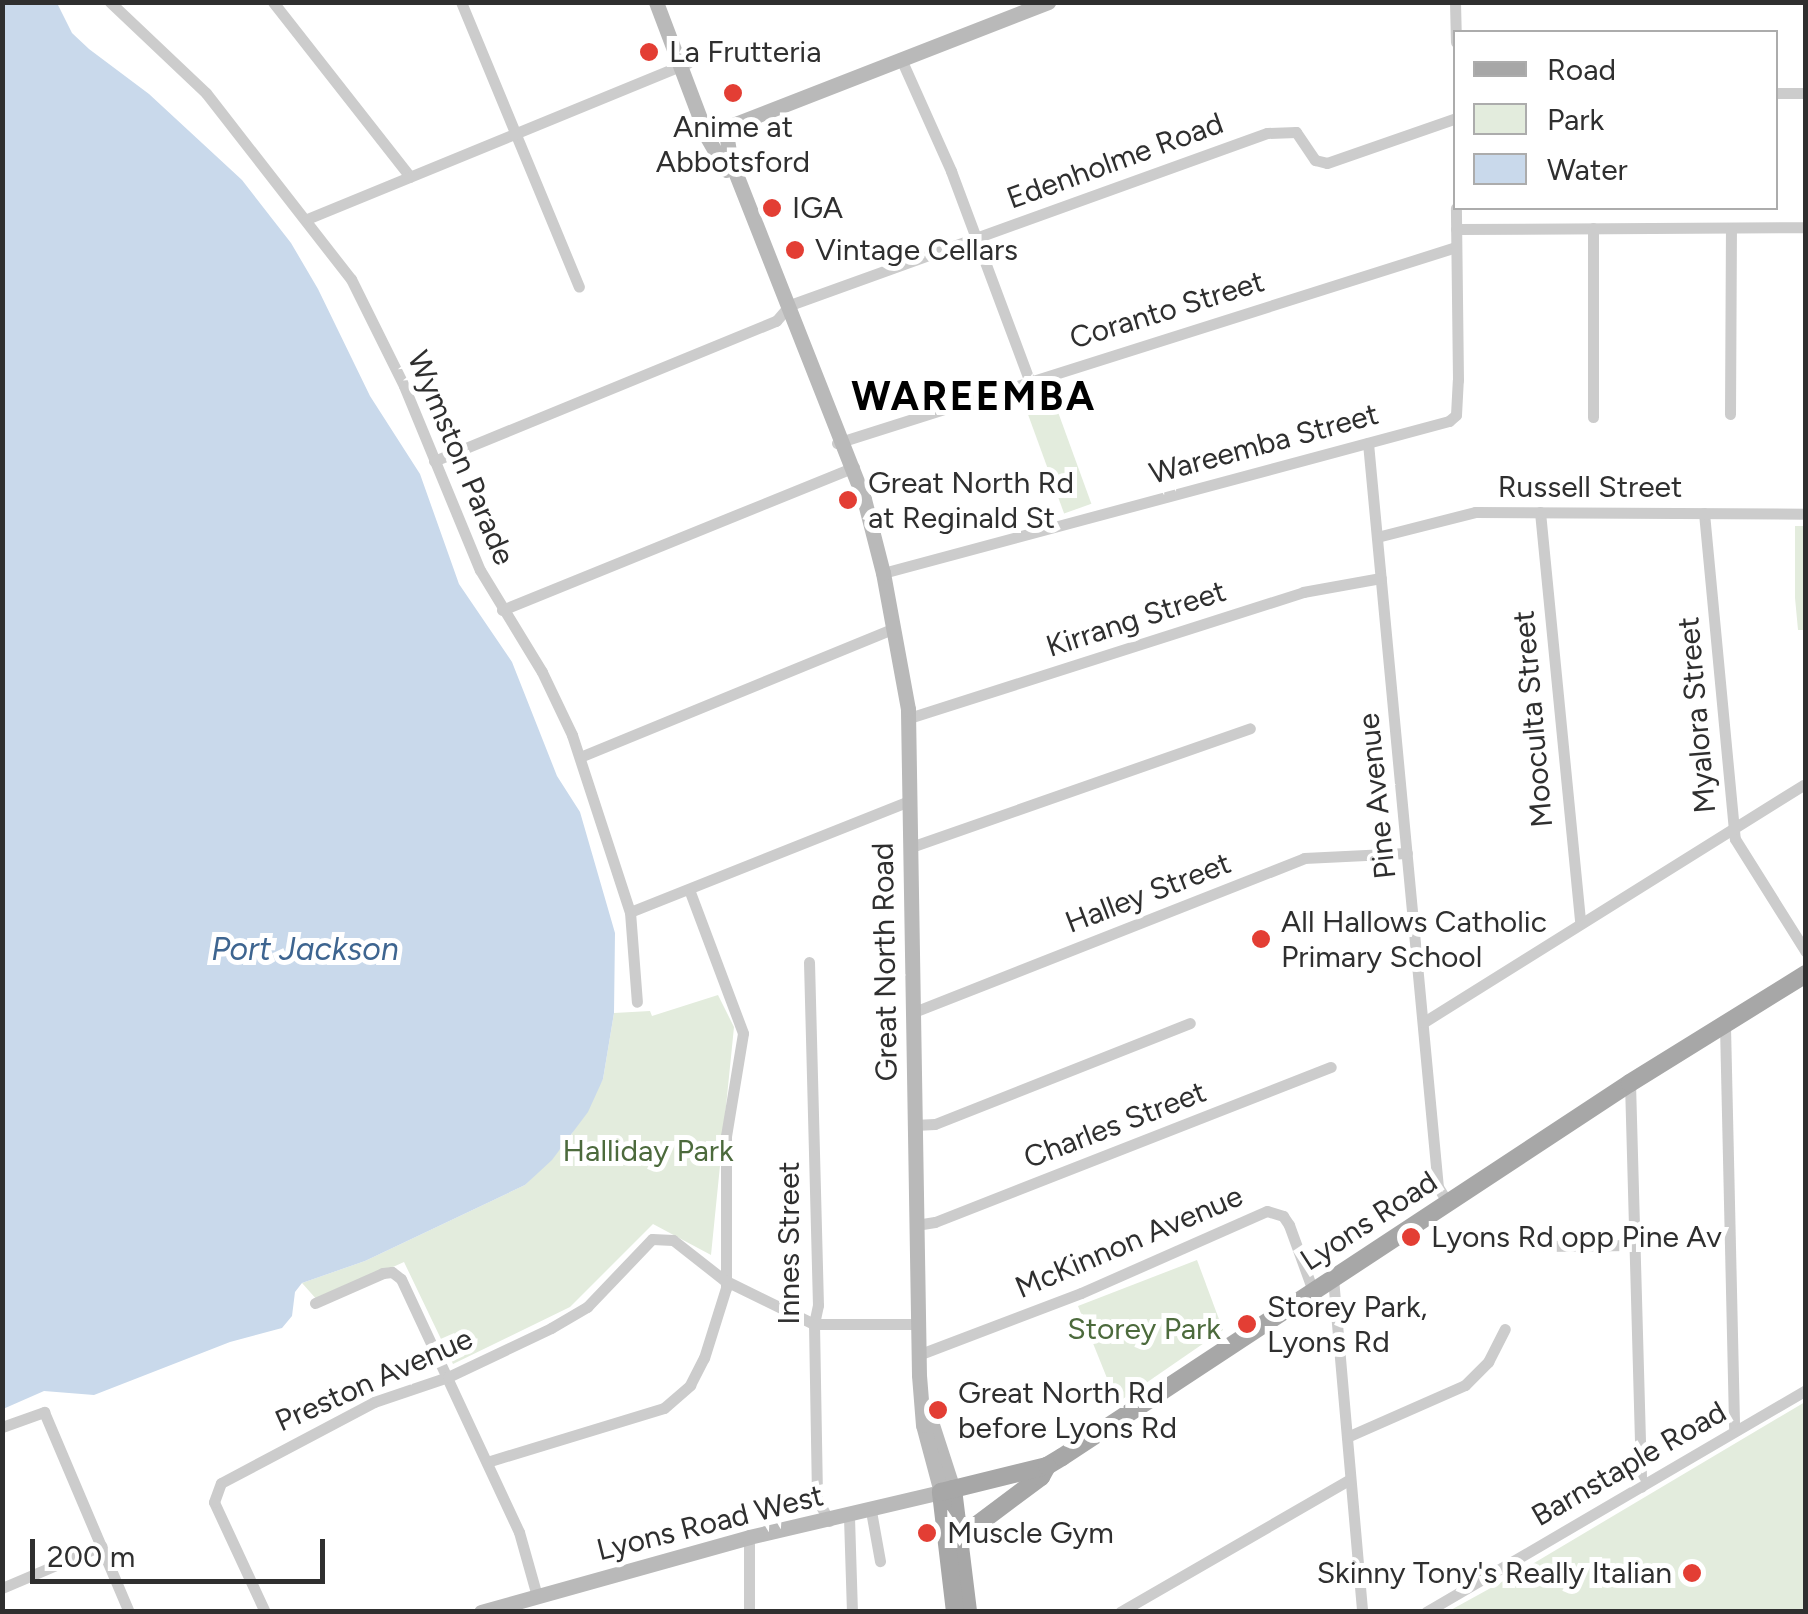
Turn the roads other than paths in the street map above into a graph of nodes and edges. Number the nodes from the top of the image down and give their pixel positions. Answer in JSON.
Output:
{"nodes":[{"id":1,"x":110,"y":2,"type":"edge"},
{"id":2,"x":274,"y":2,"type":"edge"},
{"id":3,"x":461,"y":2,"type":"edge"},
{"id":4,"x":657,"y":2,"type":"edge"},
{"id":5,"x":1048,"y":2,"type":"edge"},
{"id":6,"x":1455,"y":2,"type":"edge"},
{"id":7,"x":1456,"y":30,"type":"edge"},
{"id":8,"x":901,"y":59,"type":"junction"},
{"id":9,"x":684,"y":65,"type":"junction"},
{"id":10,"x":1778,"y":93,"type":"edge"},
{"id":11,"x":1806,"y":93,"type":"edge"},
{"id":12,"x":1453,"y":119,"type":"edge"},
{"id":13,"x":717,"y":132,"type":"junction"},
{"id":14,"x":516,"y":134,"type":"junction"},
{"id":15,"x":410,"y":177,"type":"junction"},
{"id":16,"x":1456,"y":210,"type":"edge"},
{"id":17,"x":307,"y":219,"type":"junction"},
{"id":18,"x":1806,"y":227,"type":"edge"},
{"id":19,"x":1593,"y":228,"type":"junction"},
{"id":20,"x":1731,"y":228,"type":"junction"},
{"id":21,"x":1456,"y":229,"type":"junction"},
{"id":22,"x":976,"y":238,"type":"junction"},
{"id":23,"x":1456,"y":246,"type":"junction"},
{"id":24,"x":579,"y":287,"type":"dead end"},
{"id":25,"x":788,"y":310,"type":"junction"},
{"id":26,"x":1029,"y":380,"type":"junction"},
{"id":27,"x":1730,"y":414,"type":"dead end"},
{"id":28,"x":1593,"y":417,"type":"dead end"},
{"id":29,"x":841,"y":441,"type":"junction"},
{"id":30,"x":1368,"y":442,"type":"junction"},
{"id":31,"x":434,"y":460,"type":"junction"},
{"id":32,"x":850,"y":468,"type":"junction"},
{"id":33,"x":1540,"y":512,"type":"junction"},
{"id":34,"x":1704,"y":513,"type":"junction"},
{"id":35,"x":1806,"y":514,"type":"edge"},
{"id":36,"x":1377,"y":537,"type":"junction"},
{"id":37,"x":883,"y":573,"type":"junction"},
{"id":38,"x":1381,"y":578,"type":"junction"},
{"id":39,"x":502,"y":610,"type":"junction"},
{"id":40,"x":894,"y":628,"type":"junction"},
{"id":41,"x":909,"y":718,"type":"junction"},
{"id":42,"x":1250,"y":728,"type":"dead end"},
{"id":43,"x":580,"y":757,"type":"junction"},
{"id":44,"x":1803,"y":785,"type":"edge"},
{"id":45,"x":910,"y":800,"type":"junction"},
{"id":46,"x":1732,"y":828,"type":"junction"},
{"id":47,"x":911,"y":847,"type":"junction"},
{"id":48,"x":1407,"y":853,"type":"junction"},
{"id":49,"x":690,"y":892,"type":"junction"},
{"id":50,"x":630,"y":912,"type":"junction"},
{"id":51,"x":1580,"y":922,"type":"junction"},
{"id":52,"x":1806,"y":952,"type":"edge"},
{"id":53,"x":810,"y":962,"type":"dead end"},
{"id":54,"x":1806,"y":974,"type":"edge"},
{"id":55,"x":638,"y":1002,"type":"dead end"},
{"id":56,"x":914,"y":1012,"type":"junction"},
{"id":57,"x":1424,"y":1022,"type":"junction"},
{"id":58,"x":1190,"y":1023,"type":"dead end"},
{"id":59,"x":1724,"y":1026,"type":"junction"},
{"id":60,"x":1332,"y":1067,"type":"dead end"},
{"id":61,"x":1630,"y":1084,"type":"junction"},
{"id":62,"x":914,"y":1125,"type":"junction"},
{"id":63,"x":1448,"y":1203,"type":"junction"},
{"id":64,"x":916,"y":1226,"type":"junction"},
{"id":65,"x":1634,"y":1245,"type":"junction"},
{"id":66,"x":1542,"y":1246,"type":"dead end"},
{"id":67,"x":1332,"y":1278,"type":"junction"},
{"id":68,"x":724,"y":1280,"type":"junction"},
{"id":69,"x":1313,"y":1291,"type":"junction"},
{"id":70,"x":315,"y":1303,"type":"dead end"},
{"id":71,"x":814,"y":1324,"type":"junction"},
{"id":72,"x":918,"y":1324,"type":"junction"},
{"id":73,"x":1505,"y":1330,"type":"dead end"},
{"id":74,"x":918,"y":1355,"type":"junction"},
{"id":75,"x":448,"y":1376,"type":"junction"},
{"id":76,"x":1806,"y":1390,"type":"edge"},
{"id":77,"x":2,"y":1428,"type":"edge"},
{"id":78,"x":1734,"y":1431,"type":"junction"},
{"id":79,"x":1346,"y":1437,"type":"junction"},
{"id":80,"x":488,"y":1462,"type":"junction"},
{"id":81,"x":1047,"y":1466,"type":"junction"},
{"id":82,"x":1349,"y":1480,"type":"junction"},
{"id":83,"x":1642,"y":1486,"type":"junction"},
{"id":84,"x":947,"y":1491,"type":"junction"},
{"id":85,"x":870,"y":1511,"type":"junction"},
{"id":86,"x":849,"y":1517,"type":"junction"},
{"id":87,"x":829,"y":1521,"type":"junction"},
{"id":88,"x":962,"y":1536,"type":"junction"},
{"id":89,"x":749,"y":1537,"type":"junction"},
{"id":90,"x":101,"y":1546,"type":"junction"},
{"id":91,"x":880,"y":1560,"type":"dead end"},
{"id":92,"x":2,"y":1588,"type":"edge"},
{"id":93,"x":538,"y":1596,"type":"junction"},
{"id":94,"x":129,"y":1612,"type":"edge"},
{"id":95,"x":265,"y":1612,"type":"edge"},
{"id":96,"x":481,"y":1612,"type":"edge"},
{"id":97,"x":749,"y":1612,"type":"edge"},
{"id":98,"x":852,"y":1612,"type":"edge"},
{"id":99,"x":955,"y":1612,"type":"edge"},
{"id":100,"x":968,"y":1612,"type":"edge"},
{"id":101,"x":1120,"y":1612,"type":"edge"},
{"id":102,"x":1362,"y":1612,"type":"edge"},
{"id":103,"x":1426,"y":1612,"type":"edge"}],
"edges":[{"from":1,"to":17,"type":"street","name":"Wymston Parade"},
{"from":2,"to":15,"type":"street"},
{"from":3,"to":14,"type":"street"},
{"from":4,"to":9,"type":"main road","name":"Great North Road"},
{"from":5,"to":8,"type":"main road"},
{"from":6,"to":7,"type":"street"},
{"from":8,"to":13,"type":"main road"},
{"from":8,"to":22,"type":"street"},
{"from":9,"to":13,"type":"main road","name":"Great North Road"},
{"from":9,"to":14,"type":"street"},
{"from":10,"to":11,"type":"street"},
{"from":12,"to":22,"type":"street","name":"Edenholme Road"},
{"from":13,"to":25,"type":"main road","name":"Great North Road"},
{"from":14,"to":15,"type":"street"},
{"from":14,"to":24,"type":"street"},
{"from":15,"to":17,"type":"street"},
{"from":16,"to":21,"type":"street","name":"Wareemba Street"},
{"from":17,"to":31,"type":"street","name":"Wymston Parade"},
{"from":18,"to":20,"type":"street"},
{"from":19,"to":20,"type":"street"},
{"from":19,"to":21,"type":"street"},
{"from":19,"to":28,"type":"street"},
{"from":20,"to":27,"type":"street"},
{"from":21,"to":23,"type":"street","name":"Wareemba Street"},
{"from":22,"to":25,"type":"street","name":"Edenholme Road"},
{"from":22,"to":26,"type":"street"},
{"from":23,"to":26,"type":"street","name":"Coranto Street"},
{"from":23,"to":30,"type":"street","name":"Wareemba Street"},
{"from":25,"to":29,"type":"main road","name":"Great North Road"},
{"from":25,"to":31,"type":"street","name":"Edenholme Road"},
{"from":26,"to":29,"type":"street","name":"Coranto Street"},
{"from":29,"to":32,"type":"main road","name":"Great North Road"},
{"from":30,"to":36,"type":"street","name":"Pine Avenue"},
{"from":30,"to":37,"type":"street","name":"Wareemba Street"},
{"from":31,"to":39,"type":"street","name":"Wymston Parade"},
{"from":32,"to":37,"type":"main road","name":"Great North Road"},
{"from":32,"to":39,"type":"street"},
{"from":33,"to":34,"type":"street","name":"Russell Street"},
{"from":33,"to":36,"type":"street","name":"Russell Street"},
{"from":33,"to":51,"type":"street","name":"Mooculta Street"},
{"from":34,"to":35,"type":"street","name":"Russell Street"},
{"from":34,"to":46,"type":"street","name":"Myalora Street"},
{"from":36,"to":38,"type":"street","name":"Pine Avenue"},
{"from":37,"to":40,"type":"main road","name":"Great North Road"},
{"from":38,"to":41,"type":"street","name":"Kirrang Street"},
{"from":38,"to":48,"type":"street","name":"Pine Avenue"},
{"from":39,"to":43,"type":"street","name":"Wymston Parade"},
{"from":40,"to":41,"type":"main road","name":"Great North Road"},
{"from":40,"to":43,"type":"street"},
{"from":41,"to":45,"type":"main road","name":"Great North Road"},
{"from":42,"to":47,"type":"street"},
{"from":43,"to":50,"type":"street","name":"Wymston Parade"},
{"from":44,"to":46,"type":"street"},
{"from":45,"to":47,"type":"main road","name":"Great North Road"},
{"from":45,"to":49,"type":"street"},
{"from":46,"to":51,"type":"street"},
{"from":46,"to":52,"type":"street","name":"Myalora Street"},
{"from":47,"to":56,"type":"main road","name":"Great North Road"},
{"from":48,"to":56,"type":"street","name":"Halley Street"},
{"from":48,"to":57,"type":"street","name":"Pine Avenue"},
{"from":49,"to":50,"type":"street"},
{"from":49,"to":68,"type":"street"},
{"from":50,"to":55,"type":"street","name":"Wymston Parade"},
{"from":51,"to":57,"type":"street"},
{"from":53,"to":71,"type":"street","name":"Innes Street"},
{"from":54,"to":59,"type":"main road","name":"Lyons Road"},
{"from":56,"to":62,"type":"main road","name":"Great North Road"},
{"from":57,"to":63,"type":"street","name":"Pine Avenue"},
{"from":58,"to":62,"type":"street"},
{"from":59,"to":61,"type":"main road","name":"Lyons Road"},
{"from":59,"to":78,"type":"street"},
{"from":60,"to":64,"type":"street","name":"Charles Street"},
{"from":61,"to":63,"type":"main road","name":"Lyons Road"},
{"from":61,"to":65,"type":"street"},
{"from":62,"to":64,"type":"main road","name":"Great North Road"},
{"from":63,"to":67,"type":"main road","name":"Lyons Road"},
{"from":64,"to":72,"type":"main road","name":"Great North Road"},
{"from":65,"to":66,"type":"street"},
{"from":65,"to":83,"type":"street"},
{"from":67,"to":69,"type":"main road","name":"Lyons Road"},
{"from":67,"to":79,"type":"street"},
{"from":68,"to":71,"type":"street"},
{"from":68,"to":75,"type":"street","name":"Preston Avenue"},
{"from":68,"to":80,"type":"street"},
{"from":69,"to":74,"type":"street","name":"McKinnon Avenue"},
{"from":69,"to":81,"type":"main road","name":"Lyons Road"},
{"from":70,"to":75,"type":"street"},
{"from":71,"to":72,"type":"street"},
{"from":71,"to":87,"type":"street","name":"Innes Street"},
{"from":72,"to":74,"type":"main road","name":"Great North Road"},
{"from":73,"to":79,"type":"street"},
{"from":74,"to":84,"type":"main road","name":"Great North Road"},
{"from":75,"to":80,"type":"street"},
{"from":75,"to":95,"type":"street","name":"Preston Avenue"},
{"from":76,"to":78,"type":"street","name":"Barnstaple Road"},
{"from":77,"to":90,"type":"street"},
{"from":78,"to":83,"type":"street","name":"Barnstaple Road"},
{"from":79,"to":82,"type":"street"},
{"from":80,"to":93,"type":"street"},
{"from":81,"to":84,"type":"main road","name":"Lyons Road"},
{"from":81,"to":88,"type":"main road"},
{"from":82,"to":101,"type":"street"},
{"from":82,"to":102,"type":"street"},
{"from":83,"to":103,"type":"street","name":"Barnstaple Road"},
{"from":84,"to":85,"type":"main road","name":"Lyons Road West"},
{"from":84,"to":88,"type":"main road","name":"Great North Road"},
{"from":84,"to":99,"type":"main road","name":"Great North Road"},
{"from":85,"to":86,"type":"main road","name":"Lyons Road West"},
{"from":85,"to":91,"type":"street"},
{"from":86,"to":87,"type":"main road","name":"Lyons Road West"},
{"from":86,"to":98,"type":"street"},
{"from":87,"to":89,"type":"main road","name":"Lyons Road West"},
{"from":88,"to":100,"type":"main road","name":"Great North Road"},
{"from":89,"to":93,"type":"main road","name":"Lyons Road West"},
{"from":89,"to":97,"type":"street"},
{"from":90,"to":92,"type":"street"},
{"from":90,"to":94,"type":"street"},
{"from":93,"to":96,"type":"main road","name":"Lyons Road West"}]}
